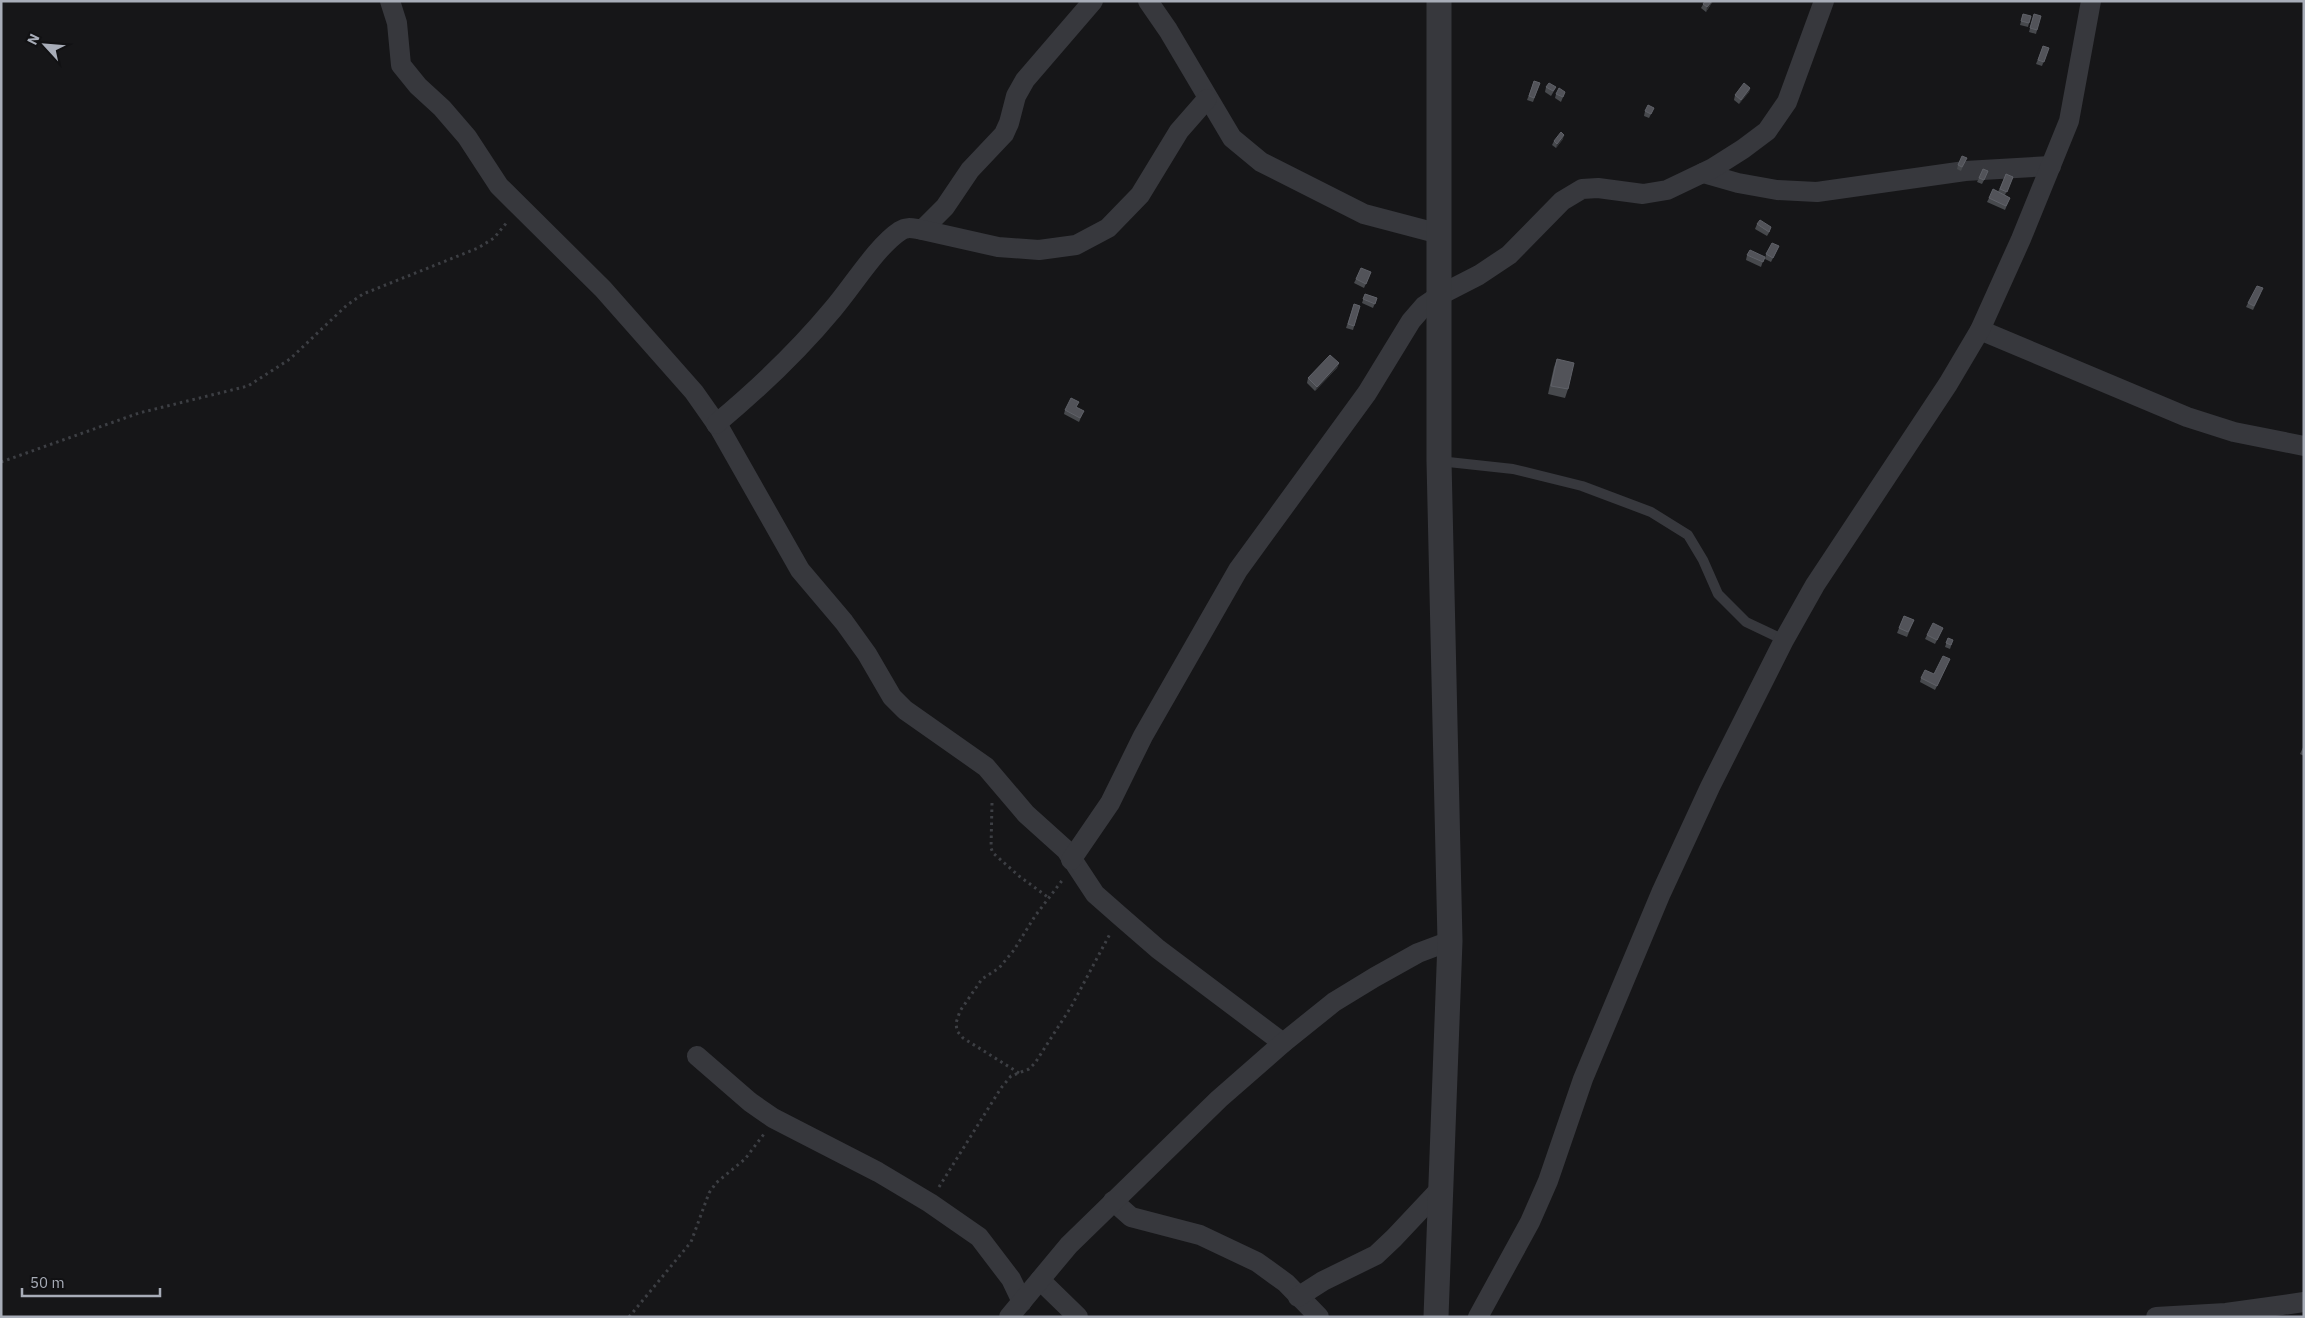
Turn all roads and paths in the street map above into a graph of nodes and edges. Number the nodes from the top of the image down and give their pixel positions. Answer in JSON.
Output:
{"nodes":[{"id":1,"x":390,"y":1,"type":"edge"},
{"id":2,"x":1093,"y":1,"type":"edge"},
{"id":3,"x":1148,"y":1,"type":"edge"},
{"id":4,"x":1440,"y":1,"type":"edge"},
{"id":5,"x":1824,"y":1,"type":"edge"},
{"id":6,"x":2091,"y":1,"type":"edge"},
{"id":7,"x":1208,"y":98,"type":"junction"},
{"id":8,"x":2051,"y":166,"type":"junction"},
{"id":9,"x":1703,"y":173,"type":"junction"},
{"id":10,"x":517,"y":205,"type":"junction"},
{"id":11,"x":922,"y":230,"type":"junction"},
{"id":12,"x":1440,"y":234,"type":"junction"},
{"id":13,"x":1440,"y":295,"type":"junction"},
{"id":14,"x":1980,"y":330,"type":"junction"},
{"id":15,"x":716,"y":424,"type":"junction"},
{"id":16,"x":2304,"y":446,"type":"edge"},
{"id":17,"x":1439,"y":461,"type":"junction"},
{"id":18,"x":1,"y":462,"type":"edge"},
{"id":19,"x":1784,"y":640,"type":"junction"},
{"id":20,"x":994,"y":774,"type":"junction"},
{"id":21,"x":1073,"y":863,"type":"junction"},
{"id":22,"x":1048,"y":898,"type":"junction"},
{"id":23,"x":1120,"y":916,"type":"junction"},
{"id":24,"x":1450,"y":941,"type":"junction"},
{"id":25,"x":1283,"y":1043,"type":"junction"},
{"id":26,"x":697,"y":1056,"type":"dead end"},
{"id":27,"x":1019,"y":1073,"type":"junction"},
{"id":28,"x":773,"y":1118,"type":"junction"},
{"id":29,"x":1442,"y":1187,"type":"junction"},
{"id":30,"x":1113,"y":1202,"type":"junction"},
{"id":31,"x":930,"y":1203,"type":"junction"},
{"id":32,"x":1040,"y":1280,"type":"junction"},
{"id":33,"x":1298,"y":1297,"type":"junction"},
{"id":34,"x":2304,"y":1302,"type":"edge"},
{"id":35,"x":1016,"y":1310,"type":"edge"},
{"id":36,"x":628,"y":1317,"type":"edge"},
{"id":37,"x":1078,"y":1317,"type":"edge"},
{"id":38,"x":1319,"y":1317,"type":"edge"},
{"id":39,"x":1436,"y":1317,"type":"edge"},
{"id":40,"x":1478,"y":1317,"type":"edge"},
{"id":41,"x":2156,"y":1317,"type":"edge"}],
"edges":[{"from":1,"to":10,"type":"street"},
{"from":2,"to":11,"type":"street"},
{"from":3,"to":7,"type":"street"},
{"from":4,"to":12,"type":"street"},
{"from":5,"to":9,"type":"street"},
{"from":6,"to":8,"type":"street"},
{"from":7,"to":11,"type":"street"},
{"from":7,"to":12,"type":"street"},
{"from":8,"to":9,"type":"street"},
{"from":8,"to":14,"type":"street"},
{"from":9,"to":13,"type":"street"},
{"from":10,"to":15,"type":"street"},
{"from":10,"to":18,"type":"path"},
{"from":11,"to":15,"type":"street"},
{"from":12,"to":13,"type":"street"},
{"from":13,"to":17,"type":"street"},
{"from":13,"to":21,"type":"street"},
{"from":14,"to":16,"type":"street"},
{"from":14,"to":19,"type":"street"},
{"from":15,"to":20,"type":"street"},
{"from":17,"to":19,"type":"lane"},
{"from":17,"to":24,"type":"street"},
{"from":19,"to":40,"type":"street"},
{"from":20,"to":21,"type":"street"},
{"from":20,"to":22,"type":"path"},
{"from":21,"to":22,"type":"path"},
{"from":21,"to":23,"type":"street"},
{"from":22,"to":27,"type":"path"},
{"from":23,"to":25,"type":"street"},
{"from":23,"to":27,"type":"path"},
{"from":24,"to":25,"type":"street"},
{"from":24,"to":29,"type":"street"},
{"from":25,"to":30,"type":"street"},
{"from":26,"to":28,"type":"street"},
{"from":27,"to":31,"type":"path"},
{"from":28,"to":31,"type":"street"},
{"from":28,"to":36,"type":"path"},
{"from":29,"to":33,"type":"street"},
{"from":29,"to":39,"type":"street"},
{"from":30,"to":32,"type":"street"},
{"from":30,"to":33,"type":"street"},
{"from":31,"to":35,"type":"street"},
{"from":32,"to":35,"type":"street"},
{"from":32,"to":37,"type":"street"},
{"from":33,"to":38,"type":"street"},
{"from":34,"to":41,"type":"street"}]}
